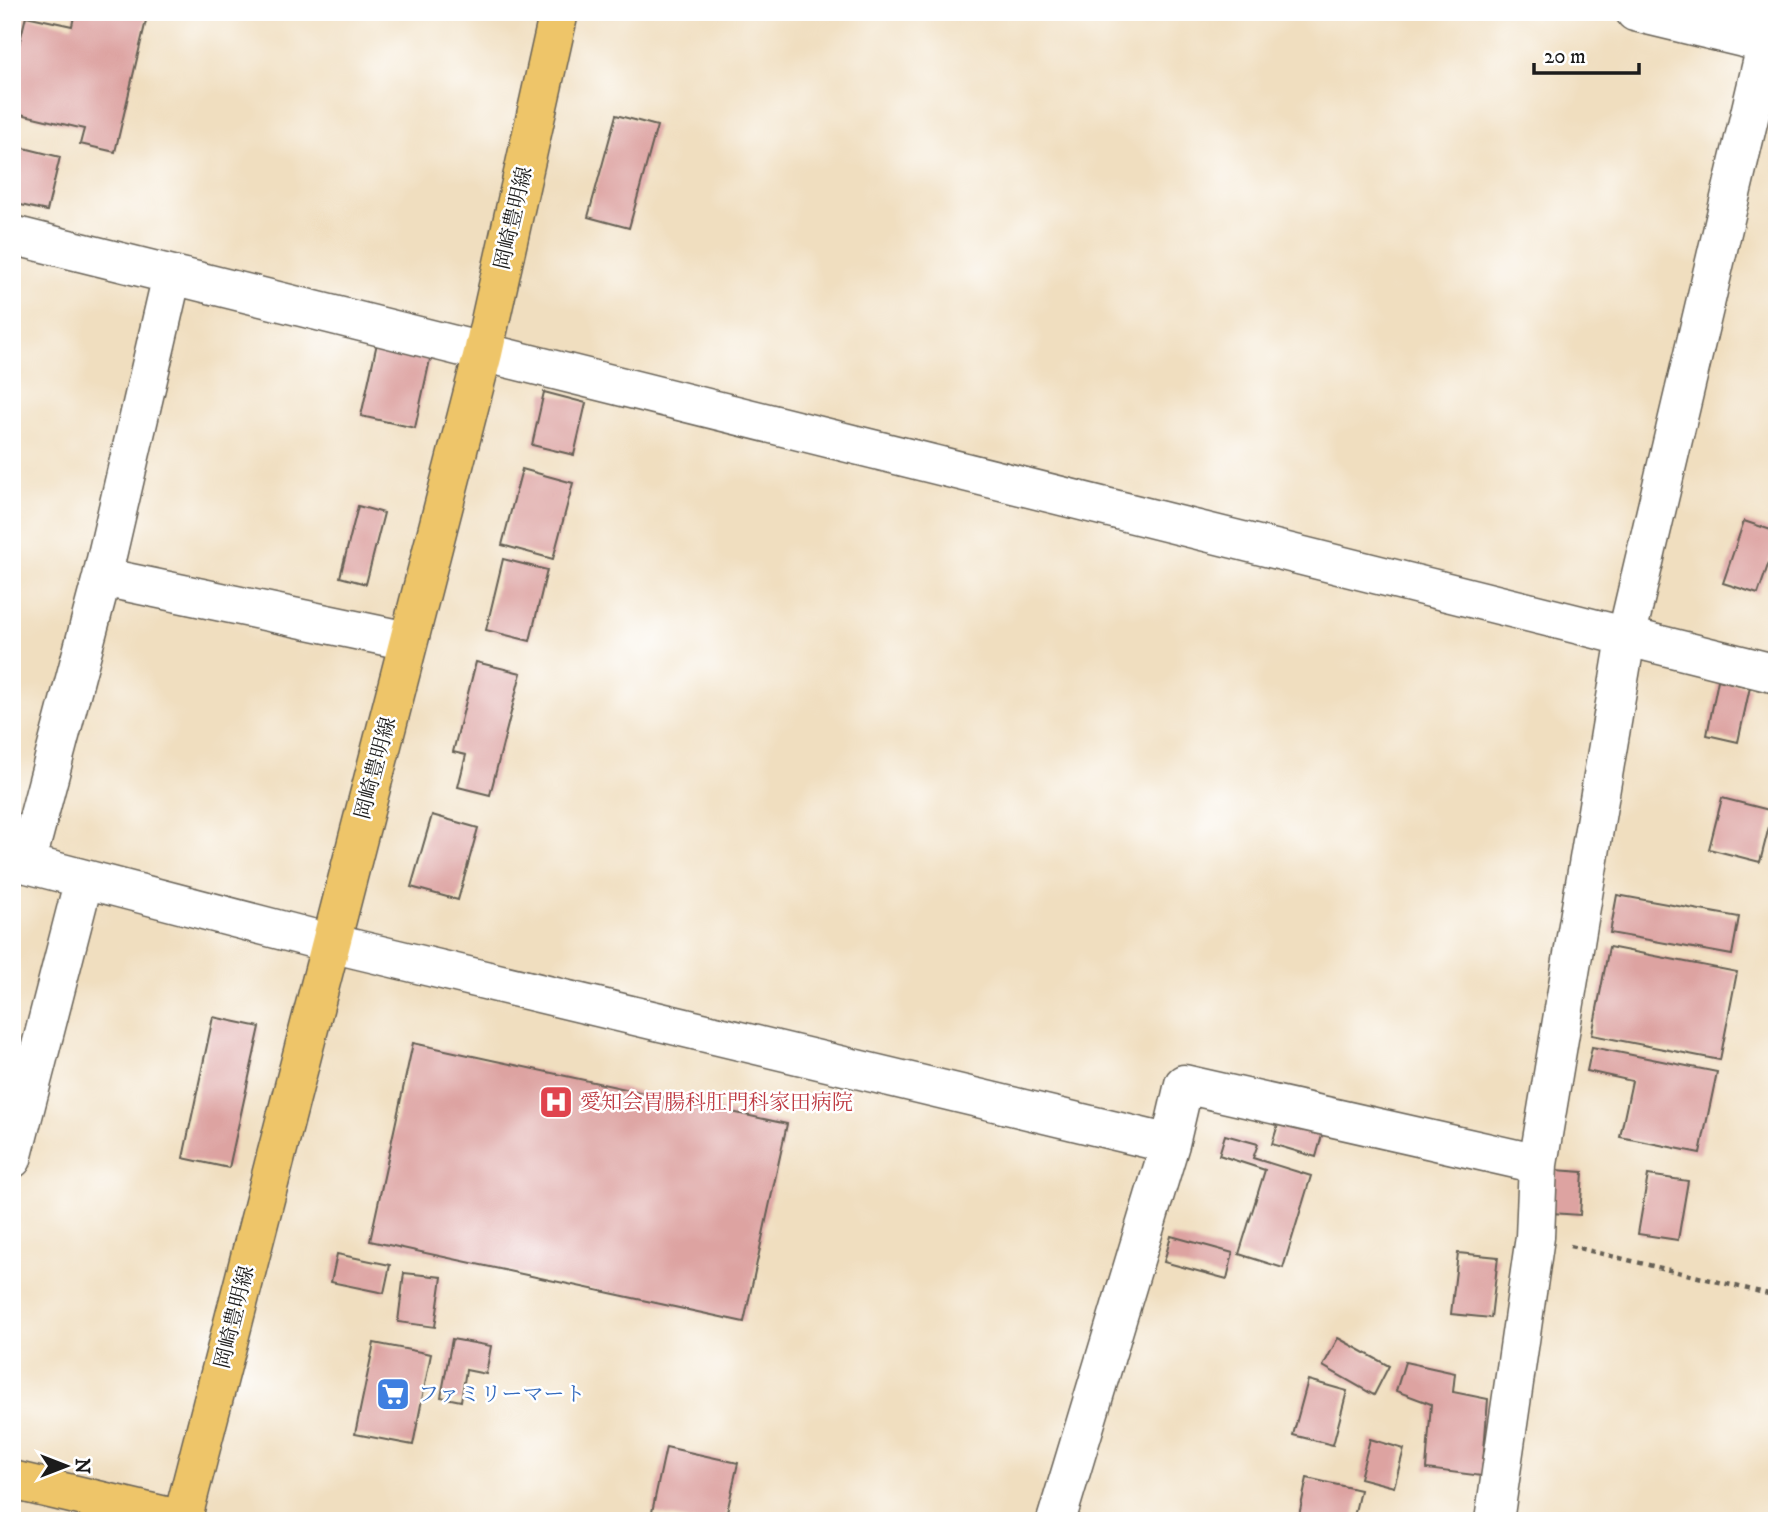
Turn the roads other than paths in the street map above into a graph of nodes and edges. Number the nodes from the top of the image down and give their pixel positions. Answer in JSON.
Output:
{"nodes":[{"id":1,"x":559,"y":12,"type":"edge"},
{"id":2,"x":1635,"y":12,"type":"edge"},
{"id":3,"x":1772,"y":34,"type":"edge"},
{"id":4,"x":12,"y":235,"type":"edge"},
{"id":5,"x":172,"y":275,"type":"junction"},
{"id":6,"x":483,"y":353,"type":"junction"},
{"id":7,"x":102,"y":577,"type":"junction"},
{"id":8,"x":1626,"y":638,"type":"junction"},
{"id":9,"x":408,"y":641,"type":"junction"},
{"id":10,"x":1777,"y":674,"type":"edge"},
{"id":11,"x":19,"y":862,"type":"edge"},
{"id":12,"x":84,"y":879,"type":"junction"},
{"id":13,"x":330,"y":943,"type":"junction"},
{"id":14,"x":1170,"y":1144,"type":"junction"},
{"id":15,"x":12,"y":1159,"type":"edge"},
{"id":16,"x":1538,"y":1164,"type":"junction"},
{"id":17,"x":12,"y":1480,"type":"edge"},
{"id":18,"x":184,"y":1521,"type":"edge"},
{"id":19,"x":1056,"y":1521,"type":"edge"},
{"id":20,"x":1494,"y":1521,"type":"edge"}],
"edges":[{"from":1,"to":6,"type":"main road","name":"岡崎豊明線"},
{"from":2,"to":3,"type":"street"},
{"from":3,"to":8,"type":"street"},
{"from":4,"to":5,"type":"street"},
{"from":5,"to":6,"type":"street"},
{"from":5,"to":7,"type":"street"},
{"from":6,"to":8,"type":"street"},
{"from":6,"to":9,"type":"main road","name":"岡崎豊明線"},
{"from":7,"to":9,"type":"street"},
{"from":7,"to":11,"type":"street"},
{"from":8,"to":10,"type":"street"},
{"from":8,"to":16,"type":"street"},
{"from":9,"to":13,"type":"main road","name":"岡崎豊明線"},
{"from":11,"to":12,"type":"street"},
{"from":12,"to":13,"type":"street"},
{"from":12,"to":15,"type":"street"},
{"from":13,"to":14,"type":"street"},
{"from":13,"to":18,"type":"main road","name":"岡崎豊明線"},
{"from":14,"to":16,"type":"street"},
{"from":14,"to":19,"type":"street"},
{"from":16,"to":20,"type":"street"},
{"from":17,"to":18,"type":"main road"}]}
